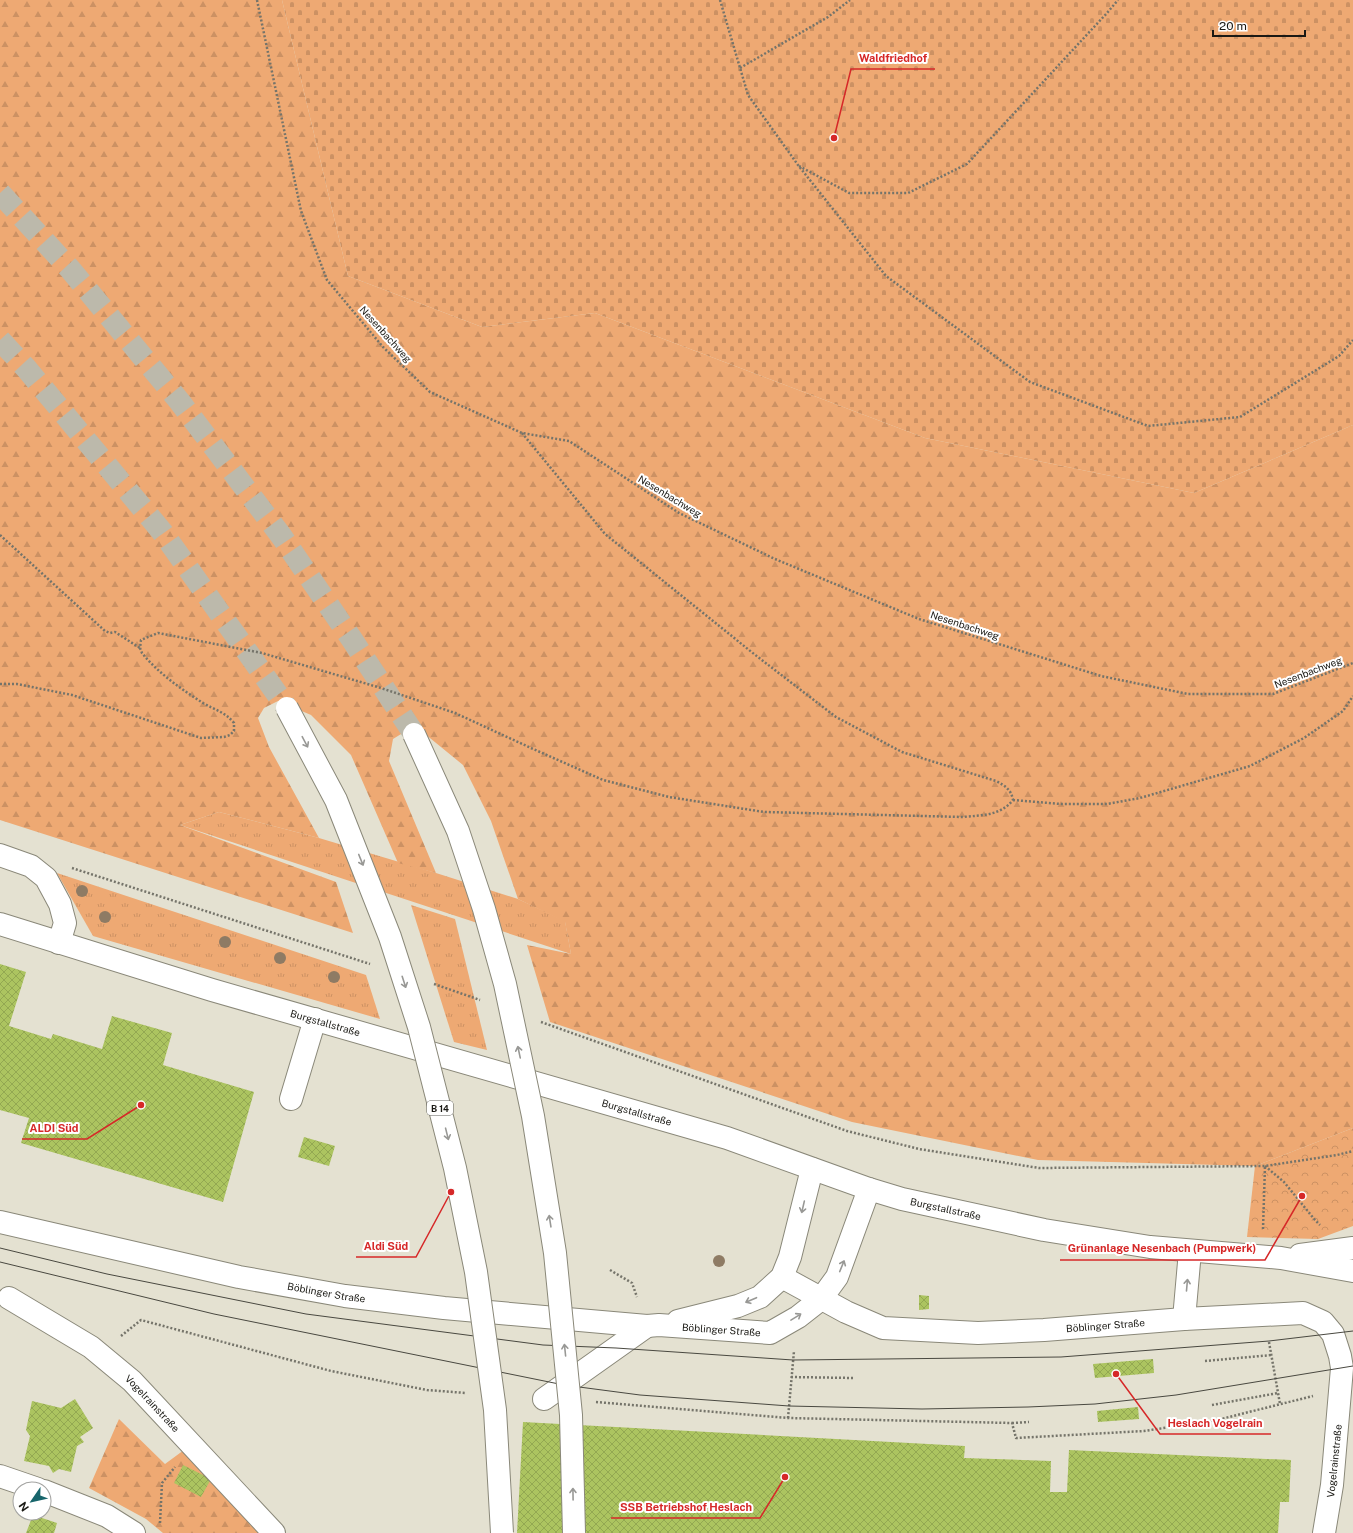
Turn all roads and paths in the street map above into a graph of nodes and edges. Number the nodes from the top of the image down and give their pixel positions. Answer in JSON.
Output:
{"nodes":[{"id":1,"x":257,"y":0,"type":"edge"},
{"id":2,"x":720,"y":0,"type":"edge"},
{"id":3,"x":850,"y":0,"type":"edge"},
{"id":4,"x":1118,"y":0,"type":"edge"},
{"id":5,"x":740,"y":68,"type":"junction"},
{"id":6,"x":798,"y":165,"type":"junction"},
{"id":7,"x":1353,"y":340,"type":"edge"},
{"id":8,"x":522,"y":433,"type":"junction"},
{"id":9,"x":0,"y":535,"type":"edge"},
{"id":10,"x":140,"y":648,"type":"junction"},
{"id":11,"x":1353,"y":663,"type":"edge"},
{"id":12,"x":0,"y":684,"type":"edge"},
{"id":13,"x":1353,"y":696,"type":"edge"},
{"id":14,"x":287,"y":708,"type":"tunnel mouth"},
{"id":15,"x":414,"y":734,"type":"tunnel mouth"},
{"id":16,"x":1013,"y":800,"type":"junction"},
{"id":17,"x":0,"y":855,"type":"edge"},
{"id":18,"x":66,"y":866,"type":"dead end"},
{"id":19,"x":0,"y":924,"type":"edge"},
{"id":20,"x":59,"y":943,"type":"junction"},
{"id":21,"x":370,"y":964,"type":"dead end"},
{"id":22,"x":429,"y":983,"type":"dead end"},
{"id":23,"x":481,"y":1000,"type":"dead end"},
{"id":24,"x":315,"y":1019,"type":"junction"},
{"id":25,"x":534,"y":1019,"type":"dead end"},
{"id":26,"x":292,"y":1099,"type":"dead end"},
{"id":27,"x":1353,"y":1151,"type":"edge"},
{"id":28,"x":1265,"y":1166,"type":"junction"},
{"id":29,"x":812,"y":1169,"type":"junction"},
{"id":30,"x":869,"y":1190,"type":"junction"},
{"id":31,"x":0,"y":1222,"type":"edge"},
{"id":32,"x":1324,"y":1227,"type":"dead end"},
{"id":33,"x":1353,"y":1248,"type":"edge"},
{"id":34,"x":1190,"y":1251,"type":"junction"},
{"id":35,"x":1281,"y":1258,"type":"junction"},
{"id":36,"x":610,"y":1270,"type":"dead end"},
{"id":37,"x":1353,"y":1271,"type":"edge"},
{"id":38,"x":782,"y":1277,"type":"junction"},
{"id":39,"x":9,"y":1298,"type":"dead end"},
{"id":40,"x":821,"y":1299,"type":"junction"},
{"id":41,"x":1259,"y":1316,"type":"junction"},
{"id":42,"x":1184,"y":1320,"type":"junction"},
{"id":43,"x":653,"y":1326,"type":"junction"},
{"id":44,"x":91,"y":1347,"type":"junction"},
{"id":45,"x":1272,"y":1354,"type":"junction"},
{"id":46,"x":1206,"y":1361,"type":"dead end"},
{"id":47,"x":791,"y":1377,"type":"dead end"},
{"id":48,"x":853,"y":1378,"type":"dead end"},
{"id":49,"x":1347,"y":1388,"type":"edge"},
{"id":50,"x":1278,"y":1393,"type":"junction"},
{"id":51,"x":474,"y":1394,"type":"dead end"},
{"id":52,"x":544,"y":1399,"type":"dead end"},
{"id":53,"x":588,"y":1401,"type":"dead end"},
{"id":54,"x":1280,"y":1404,"type":"junction"},
{"id":55,"x":1212,"y":1405,"type":"dead end"},
{"id":56,"x":1029,"y":1422,"type":"dead end"},
{"id":57,"x":1012,"y":1423,"type":"junction"},
{"id":58,"x":178,"y":1462,"type":"dead end"},
{"id":59,"x":0,"y":1476,"type":"edge"},
{"id":60,"x":15,"y":1481,"type":"edge"},
{"id":61,"x":52,"y":1494,"type":"edge"},
{"id":62,"x":160,"y":1525,"type":"dead end"},
{"id":63,"x":134,"y":1533,"type":"edge"},
{"id":64,"x":274,"y":1533,"type":"edge"},
{"id":65,"x":502,"y":1533,"type":"edge"},
{"id":66,"x":574,"y":1533,"type":"edge"},
{"id":67,"x":1324,"y":1533,"type":"edge"}],
"edges":[{"from":1,"to":8,"type":"path","name":"Nesenbachweg"},
{"from":2,"to":5,"type":"path"},
{"from":3,"to":5,"type":"path"},
{"from":4,"to":6,"type":"path"},
{"from":5,"to":6,"type":"path"},
{"from":6,"to":7,"type":"path"},
{"from":8,"to":11,"type":"path","name":"Nesenbachweg"},
{"from":8,"to":16,"type":"path"},
{"from":9,"to":10,"type":"path"},
{"from":10,"to":12,"type":"path"},
{"from":10,"to":16,"type":"path"},
{"from":13,"to":16,"type":"path"},
{"from":14,"to":65,"type":"main road","number":"B 14","one_way":true,"bridge":true},
{"from":66,"to":15,"type":"main road","one_way":true,"bridge":true},
{"from":17,"to":20,"type":"main road"},
{"from":18,"to":21,"type":"path"},
{"from":19,"to":20,"type":"main road","name":"Burgstallstraße"},
{"from":20,"to":24,"type":"main road","name":"Burgstallstraße"},
{"from":22,"to":23,"type":"path"},
{"from":24,"to":26,"type":"main road"},
{"from":24,"to":29,"type":"main road","name":"Burgstallstraße"},
{"from":25,"to":28,"type":"path"},
{"from":27,"to":28,"type":"path"},
{"from":28,"to":32,"type":"path"},
{"from":29,"to":30,"type":"main road","name":"Burgstallstraße"},
{"from":29,"to":38,"type":"main road","name":"Böblinger Straße","one_way":true},
{"from":30,"to":34,"type":"main road","name":"Burgstallstraße"},
{"from":40,"to":30,"type":"main road","name":"Böblinger Straße","one_way":true},
{"from":31,"to":43,"type":"main road","name":"Böblinger Straße"},
{"from":33,"to":35,"type":"main road"},
{"from":34,"to":35,"type":"main road","name":"Burgstallstraße"},
{"from":42,"to":34,"type":"main road","one_way":true},
{"from":35,"to":37,"type":"main road"},
{"from":36,"to":43,"type":"path"},
{"from":38,"to":40,"type":"main road","name":"Böblinger Straße"},
{"from":38,"to":43,"type":"main road","name":"Böblinger Straße","one_way":true},
{"from":39,"to":44,"type":"main road","name":"Vogelrainstraße"},
{"from":40,"to":42,"type":"main road","name":"Böblinger Straße"},
{"from":43,"to":40,"type":"main road","name":"Böblinger Straße","one_way":true},
{"from":41,"to":42,"type":"main road","name":"Böblinger Straße"},
{"from":41,"to":45,"type":"path"},
{"from":41,"to":49,"type":"main road","name":"Böblinger Straße"},
{"from":43,"to":52,"type":"main road"},
{"from":44,"to":51,"type":"path"},
{"from":44,"to":64,"type":"main road","name":"Vogelrainstraße"},
{"from":45,"to":46,"type":"path"},
{"from":45,"to":50,"type":"path"},
{"from":47,"to":48,"type":"path"},
{"from":49,"to":54,"type":"path"},
{"from":49,"to":67,"type":"main road","name":"Vogelrainstraße"},
{"from":50,"to":54,"type":"path"},
{"from":50,"to":55,"type":"path"},
{"from":53,"to":57,"type":"path"},
{"from":54,"to":57,"type":"path"},
{"from":56,"to":57,"type":"path"},
{"from":58,"to":62,"type":"path"},
{"from":59,"to":60,"type":"main road"},
{"from":61,"to":63,"type":"main road"}]}
